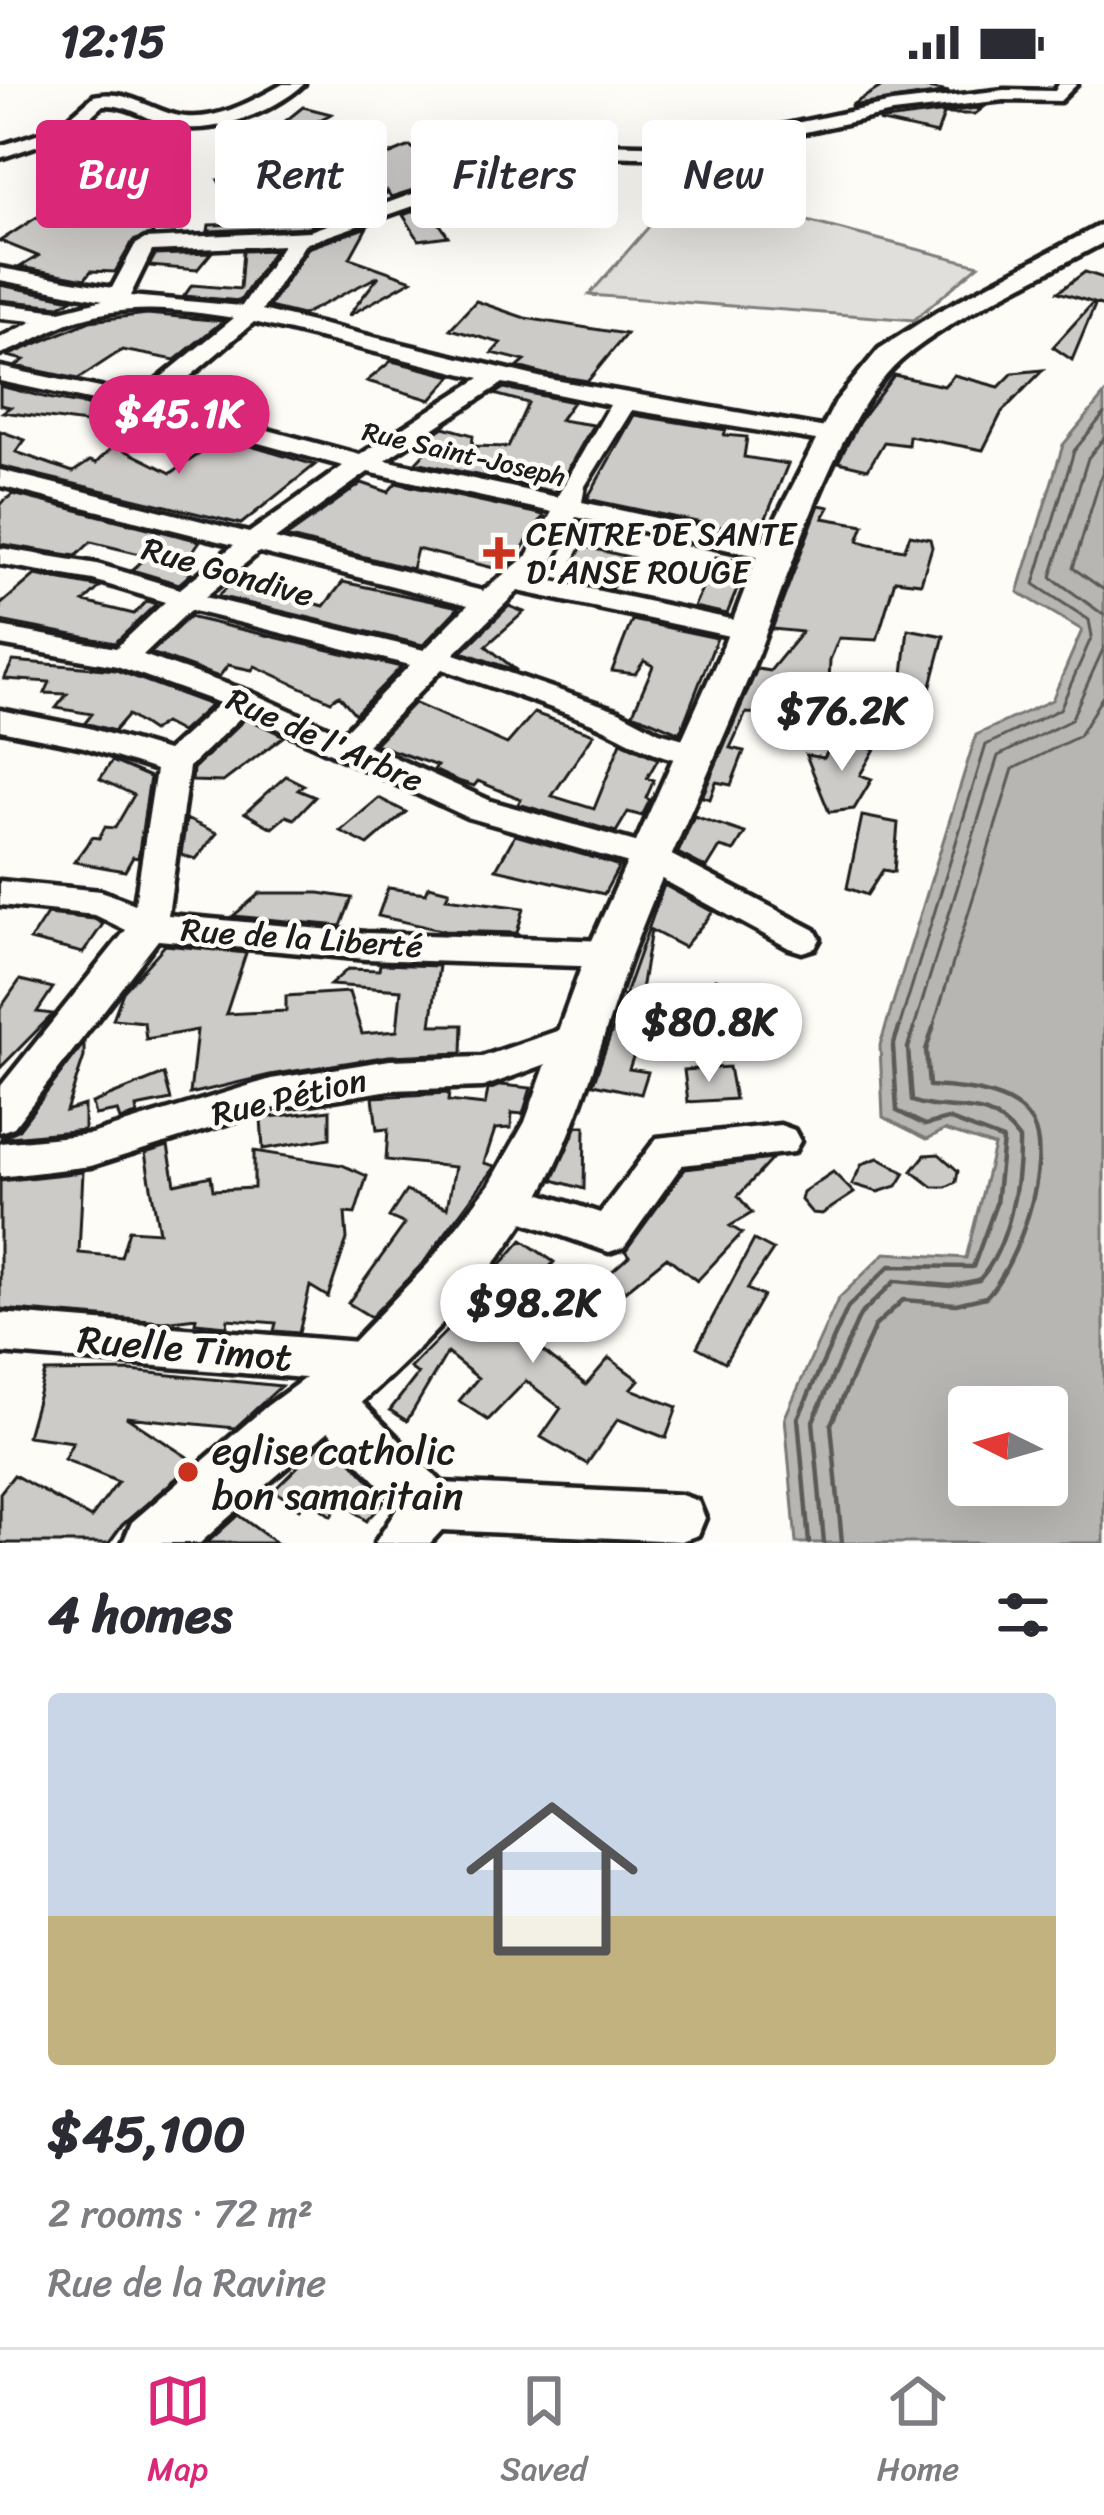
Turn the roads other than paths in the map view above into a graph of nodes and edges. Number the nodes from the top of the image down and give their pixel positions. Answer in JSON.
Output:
{"nodes":[{"id":1,"x":295,"y":84,"type":"edge"},
{"id":2,"x":1068,"y":84,"type":"edge"},
{"id":3,"x":0,"y":152,"type":"edge"},
{"id":4,"x":1104,"y":231,"type":"edge"},
{"id":5,"x":297,"y":240,"type":"junction"},
{"id":6,"x":0,"y":274,"type":"edge"},
{"id":7,"x":115,"y":300,"type":"junction"},
{"id":8,"x":0,"y":310,"type":"edge"},
{"id":9,"x":248,"y":316,"type":"junction"},
{"id":10,"x":57,"y":317,"type":"junction"},
{"id":11,"x":0,"y":347,"type":"edge"},
{"id":12,"x":0,"y":374,"type":"edge"},
{"id":13,"x":500,"y":375,"type":"junction"},
{"id":14,"x":623,"y":403,"type":"junction"},
{"id":15,"x":143,"y":404,"type":"junction"},
{"id":16,"x":834,"y":436,"type":"junction"},
{"id":17,"x":362,"y":463,"type":"junction"},
{"id":18,"x":0,"y":478,"type":"edge"},
{"id":19,"x":567,"y":508,"type":"junction"},
{"id":20,"x":255,"y":543,"type":"junction"},
{"id":21,"x":776,"y":552,"type":"junction"},
{"id":22,"x":0,"y":556,"type":"edge"},
{"id":23,"x":513,"y":581,"type":"junction"},
{"id":24,"x":182,"y":598,"type":"junction"},
{"id":25,"x":488,"y":601,"type":"junction"},
{"id":26,"x":748,"y":631,"type":"junction"},
{"id":27,"x":4,"y":640,"type":"edge"},
{"id":28,"x":123,"y":658,"type":"junction"},
{"id":29,"x":436,"y":660,"type":"junction"},
{"id":30,"x":241,"y":700,"type":"junction"},
{"id":31,"x":0,"y":720,"type":"edge"},
{"id":32,"x":347,"y":748,"type":"junction"},
{"id":33,"x":694,"y":752,"type":"junction"},
{"id":34,"x":173,"y":764,"type":"junction"},
{"id":35,"x":648,"y":857,"type":"junction"},
{"id":36,"x":0,"y":893,"type":"edge"},
{"id":37,"x":148,"y":926,"type":"junction"},
{"id":38,"x":802,"y":940,"type":"dead end"},
{"id":39,"x":609,"y":954,"type":"junction"},
{"id":40,"x":577,"y":1039,"type":"junction"},
{"id":41,"x":0,"y":1116,"type":"edge"},
{"id":42,"x":779,"y":1141,"type":"dead end"},
{"id":43,"x":0,"y":1160,"type":"edge"},
{"id":44,"x":509,"y":1200,"type":"junction"},
{"id":45,"x":0,"y":1333,"type":"edge"},
{"id":46,"x":370,"y":1363,"type":"junction"},
{"id":47,"x":326,"y":1396,"type":"junction"},
{"id":48,"x":431,"y":1506,"type":"junction"},
{"id":49,"x":681,"y":1518,"type":"dead end"},
{"id":50,"x":154,"y":1543,"type":"edge"},
{"id":51,"x":399,"y":1543,"type":"edge"}],
"edges":[{"from":1,"to":3,"type":"street"},
{"from":2,"to":5,"type":"street"},
{"from":4,"to":16,"type":"main road"},
{"from":5,"to":7,"type":"street"},
{"from":5,"to":9,"type":"street"},
{"from":6,"to":7,"type":"street"},
{"from":7,"to":9,"type":"street"},
{"from":7,"to":10,"type":"street"},
{"from":8,"to":10,"type":"street"},
{"from":9,"to":13,"type":"street"},
{"from":9,"to":15,"type":"street"},
{"from":10,"to":11,"type":"street"},
{"from":12,"to":15,"type":"street","name":"Rue Saint-Joseph"},
{"from":13,"to":14,"type":"street"},
{"from":13,"to":17,"type":"street"},
{"from":14,"to":16,"type":"street"},
{"from":14,"to":19,"type":"street"},
{"from":15,"to":17,"type":"street","name":"Rue Saint-Joseph"},
{"from":16,"to":21,"type":"main road"},
{"from":17,"to":19,"type":"street","name":"Rue Saint-Joseph"},
{"from":17,"to":20,"type":"street"},
{"from":18,"to":20,"type":"street"},
{"from":19,"to":21,"type":"street","name":"Rue Saint-Joseph"},
{"from":19,"to":23,"type":"street"},
{"from":20,"to":24,"type":"street"},
{"from":20,"to":25,"type":"street"},
{"from":21,"to":26,"type":"main road"},
{"from":22,"to":24,"type":"street","name":"Rue Gondive"},
{"from":23,"to":25,"type":"street"},
{"from":23,"to":26,"type":"street"},
{"from":24,"to":28,"type":"street"},
{"from":24,"to":29,"type":"street","name":"Rue Gondive"},
{"from":25,"to":29,"type":"street"},
{"from":26,"to":33,"type":"main road"},
{"from":27,"to":28,"type":"street","name":"Rue de l'Arbre"},
{"from":28,"to":30,"type":"street","name":"Rue de l'Arbre"},
{"from":29,"to":32,"type":"street"},
{"from":29,"to":33,"type":"street","name":"Rue Gondive"},
{"from":30,"to":32,"type":"street","name":"Rue de l'Arbre"},
{"from":30,"to":34,"type":"street"},
{"from":31,"to":34,"type":"street"},
{"from":32,"to":35,"type":"street","name":"Rue de l'Arbre"},
{"from":33,"to":35,"type":"main road"},
{"from":34,"to":37,"type":"street"},
{"from":35,"to":38,"type":"street","name":"Rue de l'Arbre"},
{"from":35,"to":39,"type":"main road"},
{"from":36,"to":37,"type":"street","name":"Rue de la Liberté"},
{"from":37,"to":39,"type":"street","name":"Rue de la Liberté"},
{"from":37,"to":41,"type":"street"},
{"from":39,"to":40,"type":"main road"},
{"from":40,"to":43,"type":"street","name":"Rue Pétion"},
{"from":40,"to":44,"type":"main road"},
{"from":42,"to":44,"type":"street"},
{"from":44,"to":46,"type":"main road"},
{"from":45,"to":46,"type":"street","name":"Ruelle Timot"},
{"from":46,"to":47,"type":"main road"},
{"from":47,"to":48,"type":"street"},
{"from":47,"to":50,"type":"main road"},
{"from":48,"to":49,"type":"street"},
{"from":48,"to":51,"type":"street"}]}
